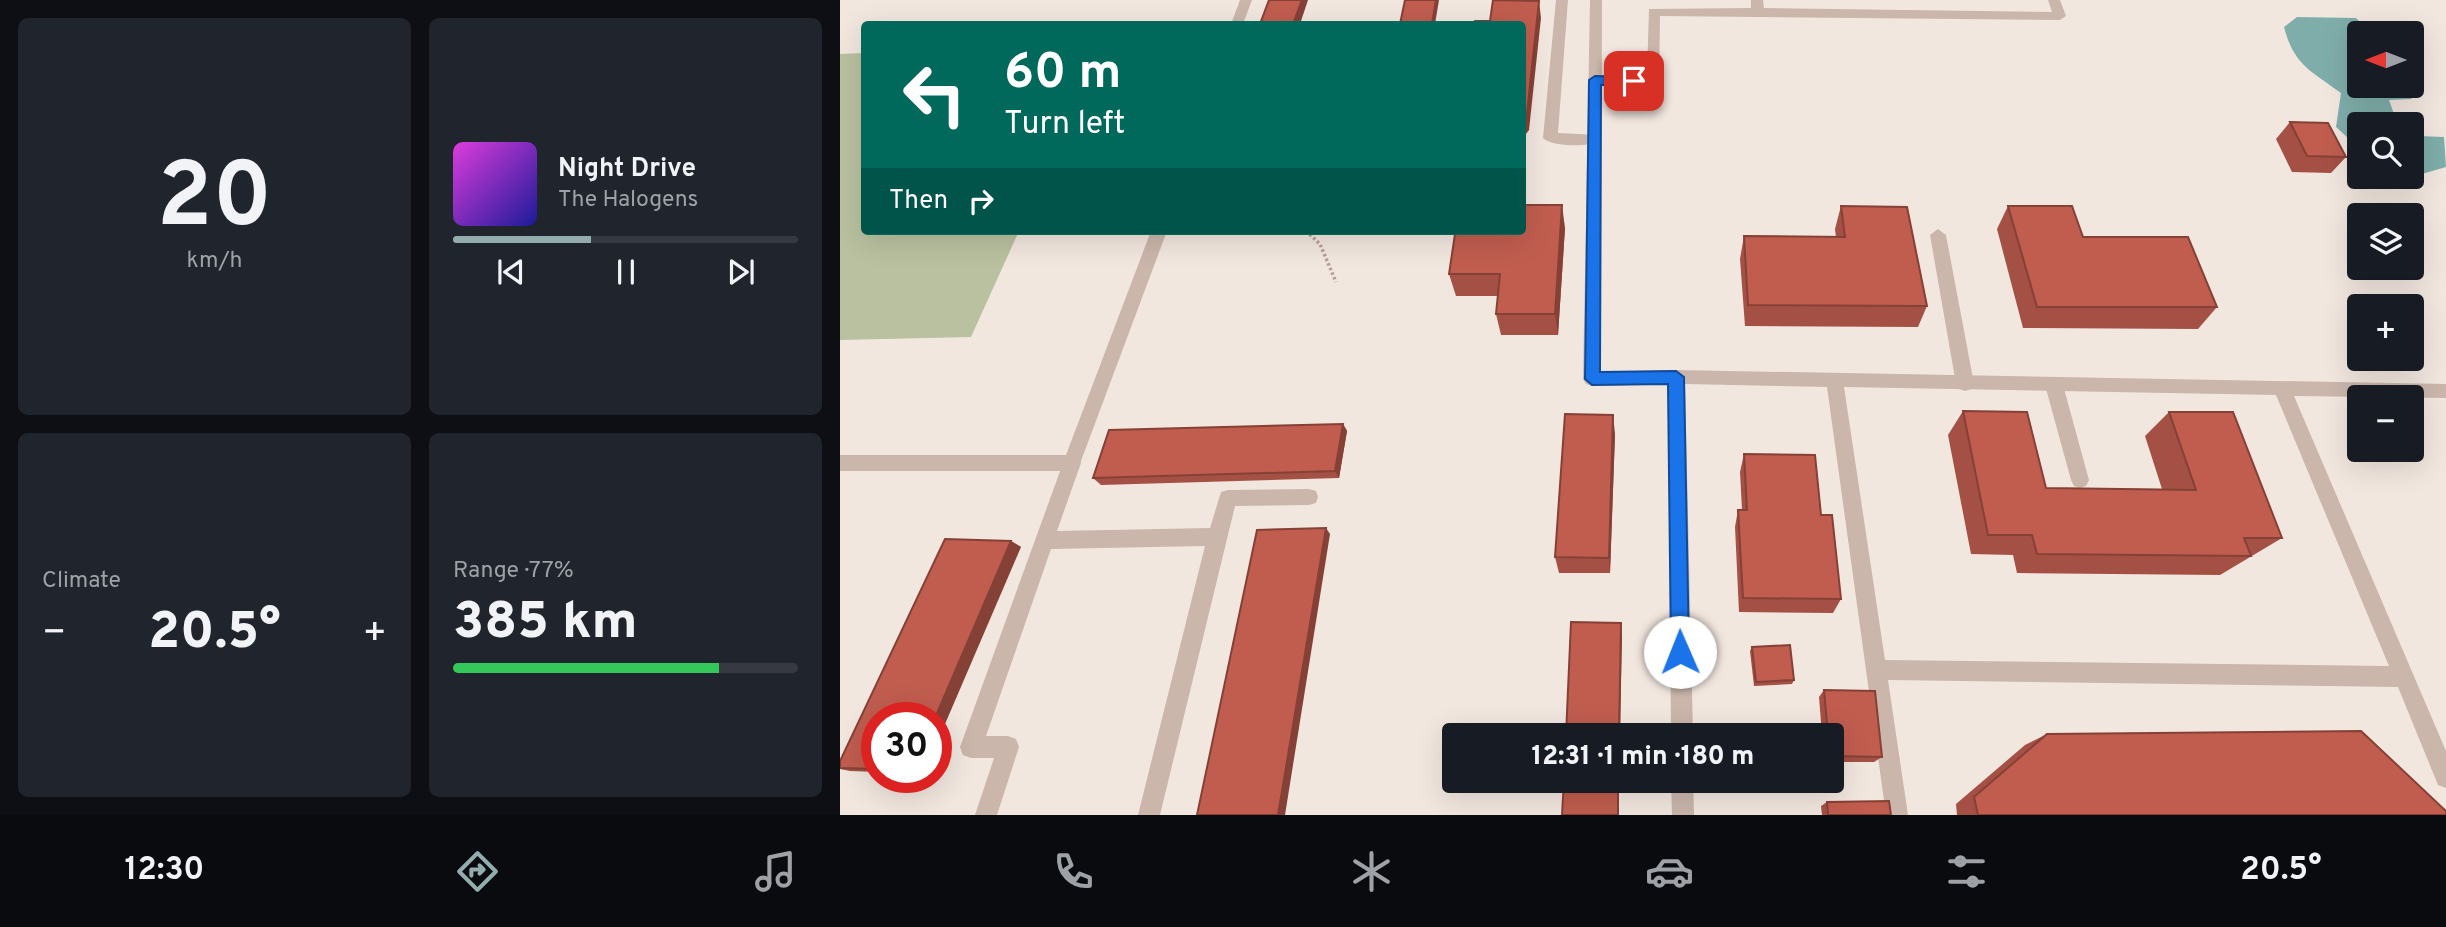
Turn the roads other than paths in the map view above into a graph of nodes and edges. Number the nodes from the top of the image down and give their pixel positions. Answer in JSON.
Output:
{"nodes":[{"id":1,"x":1246,"y":0,"type":"edge"},
{"id":2,"x":1562,"y":0,"type":"edge"},
{"id":3,"x":1596,"y":0,"type":"edge"},
{"id":4,"x":2054,"y":0,"type":"edge"},
{"id":5,"x":1757,"y":6,"type":"edge"},
{"id":6,"x":1238,"y":21,"type":"edge"},
{"id":7,"x":1595,"y":80,"type":"junction"},
{"id":8,"x":1594,"y":139,"type":"junction"},
{"id":9,"x":1158,"y":235,"type":"edge"},
{"id":10,"x":1938,"y":235,"type":"dead end"},
{"id":11,"x":1676,"y":377,"type":"junction"},
{"id":12,"x":1835,"y":382,"type":"junction"},
{"id":13,"x":1965,"y":384,"type":"junction"},
{"id":14,"x":2054,"y":385,"type":"junction"},
{"id":15,"x":2282,"y":388,"type":"junction"},
{"id":16,"x":2446,"y":391,"type":"edge"},
{"id":17,"x":840,"y":463,"type":"edge"},
{"id":18,"x":1072,"y":463,"type":"junction"},
{"id":19,"x":2080,"y":480,"type":"dead end"},
{"id":20,"x":1309,"y":497,"type":"dead end"},
{"id":21,"x":1217,"y":537,"type":"junction"},
{"id":22,"x":1044,"y":540,"type":"junction"},
{"id":23,"x":1877,"y":670,"type":"junction"},
{"id":24,"x":2404,"y":677,"type":"junction"},
{"id":25,"x":1682,"y":723,"type":"edge"},
{"id":26,"x":2446,"y":777,"type":"edge"},
{"id":27,"x":1682,"y":793,"type":"edge"},
{"id":28,"x":986,"y":815,"type":"edge"},
{"id":29,"x":1149,"y":815,"type":"edge"},
{"id":30,"x":1683,"y":815,"type":"edge"},
{"id":31,"x":1897,"y":815,"type":"edge"}],
"edges":[{"from":1,"to":6,"type":"street"},
{"from":2,"to":8,"type":"street"},
{"from":3,"to":7,"type":"street"},
{"from":4,"to":5,"type":"street"},
{"from":5,"to":7,"type":"street"},
{"from":7,"to":8,"type":"street"},
{"from":8,"to":11,"type":"street"},
{"from":9,"to":18,"type":"street"},
{"from":10,"to":13,"type":"street"},
{"from":11,"to":12,"type":"street"},
{"from":11,"to":25,"type":"street"},
{"from":12,"to":13,"type":"street"},
{"from":12,"to":23,"type":"street"},
{"from":13,"to":14,"type":"street"},
{"from":14,"to":15,"type":"street"},
{"from":14,"to":19,"type":"street"},
{"from":15,"to":16,"type":"street"},
{"from":15,"to":24,"type":"street"},
{"from":17,"to":18,"type":"street"},
{"from":18,"to":22,"type":"street"},
{"from":20,"to":21,"type":"street"},
{"from":21,"to":22,"type":"street"},
{"from":21,"to":29,"type":"street"},
{"from":22,"to":28,"type":"street"},
{"from":23,"to":24,"type":"street"},
{"from":23,"to":31,"type":"street"},
{"from":24,"to":26,"type":"street"},
{"from":27,"to":30,"type":"street"}]}
